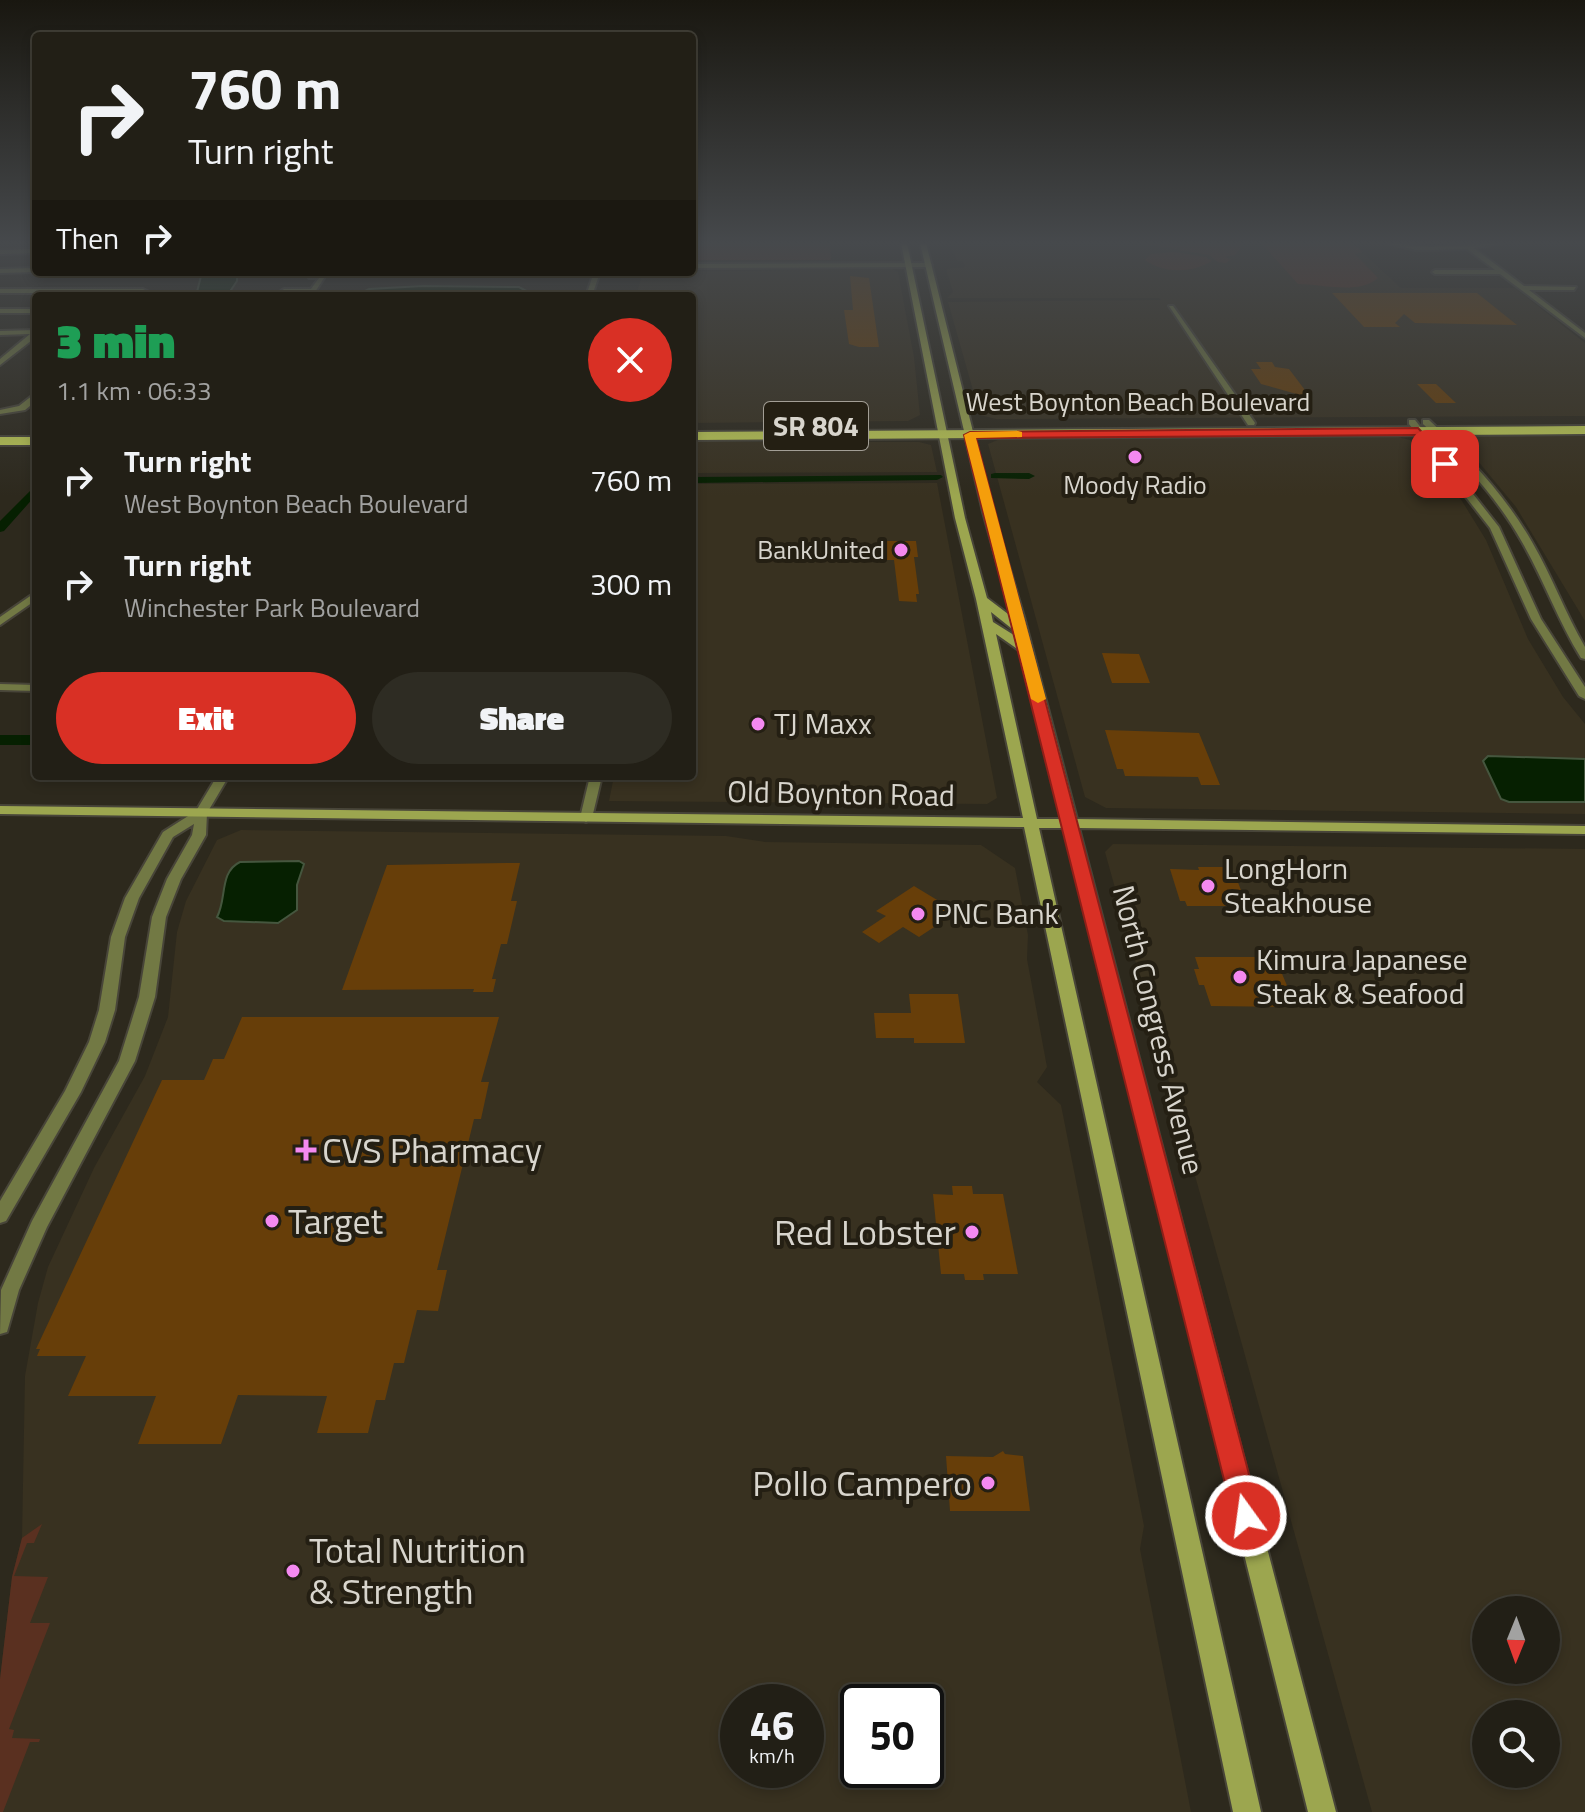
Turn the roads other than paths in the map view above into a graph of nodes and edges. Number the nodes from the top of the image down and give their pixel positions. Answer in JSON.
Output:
{"nodes":[{"id":1,"x":922,"y":328,"type":"edge"},
{"id":2,"x":927,"y":328,"type":"edge"},
{"id":3,"x":945,"y":328,"type":"edge"},
{"id":4,"x":1185,"y":328,"type":"edge"},
{"id":5,"x":0,"y":333,"type":"edge"},
{"id":6,"x":32,"y":333,"type":"edge"},
{"id":7,"x":32,"y":336,"type":"edge"},
{"id":8,"x":924,"y":338,"type":"junction"},
{"id":9,"x":948,"y":339,"type":"junction"},
{"id":10,"x":0,"y":363,"type":"edge"},
{"id":11,"x":32,"y":400,"type":"edge"},
{"id":12,"x":0,"y":412,"type":"edge"},
{"id":13,"x":1585,"y":422,"type":"edge"},
{"id":14,"x":1251,"y":423,"type":"junction"},
{"id":15,"x":696,"y":427,"type":"edge"},
{"id":16,"x":1423,"y":427,"type":"junction"},
{"id":17,"x":941,"y":430,"type":"junction"},
{"id":18,"x":969,"y":430,"type":"junction"},
{"id":19,"x":1585,"y":430,"type":"edge"},
{"id":20,"x":0,"y":432,"type":"edge"},
{"id":21,"x":32,"y":432,"type":"edge"},
{"id":22,"x":696,"y":436,"type":"edge"},
{"id":23,"x":0,"y":441,"type":"edge"},
{"id":24,"x":32,"y":441,"type":"edge"},
{"id":25,"x":32,"y":598,"type":"edge"},
{"id":26,"x":982,"y":599,"type":"junction"},
{"id":27,"x":0,"y":622,"type":"edge"},
{"id":28,"x":987,"y":623,"type":"junction"},
{"id":29,"x":1021,"y":630,"type":"junction"},
{"id":30,"x":1026,"y":649,"type":"junction"},
{"id":31,"x":1585,"y":656,"type":"edge"},
{"id":32,"x":0,"y":687,"type":"edge"},
{"id":33,"x":32,"y":688,"type":"edge"},
{"id":34,"x":1585,"y":696,"type":"edge"},
{"id":35,"x":221,"y":780,"type":"edge"},
{"id":36,"x":595,"y":780,"type":"edge"},
{"id":37,"x":0,"y":810,"type":"edge"},
{"id":38,"x":201,"y":813,"type":"junction"},
{"id":39,"x":586,"y":818,"type":"junction"},
{"id":40,"x":1030,"y":823,"type":"junction"},
{"id":41,"x":1070,"y":823,"type":"junction"},
{"id":42,"x":1585,"y":830,"type":"edge"},
{"id":43,"x":0,"y":1216,"type":"edge"},
{"id":44,"x":0,"y":1326,"type":"edge"},
{"id":45,"x":1247,"y":1812,"type":"edge"},
{"id":46,"x":1322,"y":1812,"type":"edge"}],
"edges":[{"from":1,"to":8,"type":"main road"},
{"from":2,"to":9,"type":"main road"},
{"from":3,"to":9,"type":"main road","name":"North Congress Avenue"},
{"from":4,"to":14,"type":"street"},
{"from":5,"to":6,"type":"street"},
{"from":7,"to":10,"type":"street"},
{"from":8,"to":9,"type":"main road"},
{"from":8,"to":17,"type":"main road"},
{"from":9,"to":18,"type":"main road","name":"North Congress Avenue"},
{"from":11,"to":12,"type":"street"},
{"from":13,"to":16,"type":"main road","name":"West Boynton Beach Boulevard","number":"SR 804"},
{"from":14,"to":16,"type":"main road","name":"West Boynton Beach Boulevard","number":"SR 804"},
{"from":14,"to":18,"type":"main road","name":"West Boynton Beach Boulevard","number":"SR 804"},
{"from":15,"to":17,"type":"main road","name":"West Boynton Beach Boulevard","number":"SR 804"},
{"from":16,"to":18,"type":"main road","name":"West Boynton Beach Boulevard","number":"SR 804"},
{"from":16,"to":19,"type":"main road","name":"West Boynton Beach Boulevard","number":"SR 804"},
{"from":16,"to":31,"type":"street"},
{"from":16,"to":34,"type":"street"},
{"from":17,"to":18,"type":"main road","name":"West Boynton Beach Boulevard","number":"SR 804"},
{"from":17,"to":22,"type":"main road","name":"West Boynton Beach Boulevard","number":"SR 804"},
{"from":17,"to":26,"type":"main road"},
{"from":18,"to":29,"type":"main road","name":"North Congress Avenue"},
{"from":20,"to":21,"type":"main road"},
{"from":23,"to":24,"type":"main road"},
{"from":25,"to":27,"type":"street"},
{"from":26,"to":28,"type":"main road"},
{"from":26,"to":29,"type":"main road"},
{"from":28,"to":30,"type":"main road"},
{"from":28,"to":40,"type":"main road"},
{"from":29,"to":30,"type":"main road","name":"North Congress Avenue"},
{"from":30,"to":41,"type":"main road","name":"North Congress Avenue"},
{"from":32,"to":33,"type":"street"},
{"from":35,"to":38,"type":"street"},
{"from":36,"to":39,"type":"street"},
{"from":37,"to":38,"type":"main road","name":"Old Boynton Road"},
{"from":38,"to":39,"type":"main road","name":"Old Boynton Road"},
{"from":38,"to":43,"type":"street"},
{"from":38,"to":44,"type":"street"},
{"from":39,"to":40,"type":"main road","name":"Old Boynton Road"},
{"from":40,"to":41,"type":"main road","name":"Old Boynton Road"},
{"from":40,"to":45,"type":"main road"},
{"from":41,"to":42,"type":"main road","name":"Old Boynton Road"},
{"from":41,"to":46,"type":"main road","name":"North Congress Avenue"}]}
